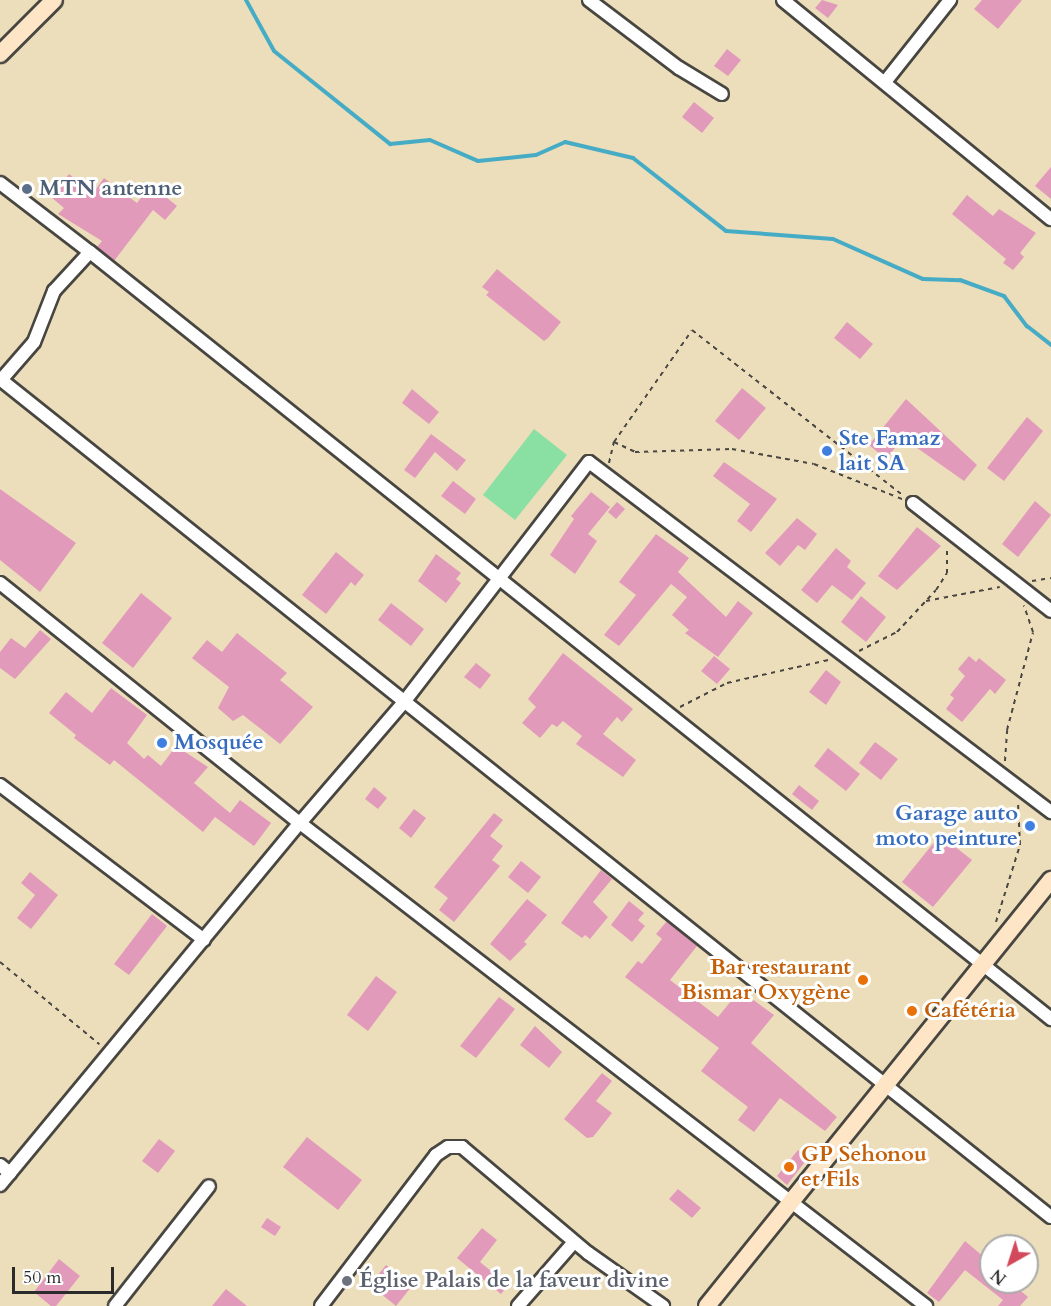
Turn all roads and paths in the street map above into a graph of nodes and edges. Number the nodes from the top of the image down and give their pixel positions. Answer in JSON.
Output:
{"nodes":[{"id":1,"x":54,"y":0,"type":"edge"},
{"id":2,"x":589,"y":0,"type":"edge"},
{"id":3,"x":783,"y":0,"type":"edge"},
{"id":4,"x":950,"y":0,"type":"edge"},
{"id":5,"x":0,"y":54,"type":"edge"},
{"id":6,"x":885,"y":82,"type":"junction"},
{"id":7,"x":722,"y":94,"type":"dead end"},
{"id":8,"x":0,"y":183,"type":"edge"},
{"id":9,"x":1051,"y":219,"type":"edge"},
{"id":10,"x":90,"y":252,"type":"junction"},
{"id":11,"x":1,"y":380,"type":"edge"},
{"id":12,"x":614,"y":442,"type":"junction"},
{"id":13,"x":606,"y":475,"type":"junction"},
{"id":14,"x":913,"y":503,"type":"junction"},
{"id":15,"x":1051,"y":578,"type":"edge"},
{"id":16,"x":497,"y":580,"type":"junction"},
{"id":17,"x":0,"y":583,"type":"edge"},
{"id":18,"x":1016,"y":584,"type":"junction"},
{"id":19,"x":926,"y":601,"type":"dead end"},
{"id":20,"x":1051,"y":611,"type":"edge"},
{"id":21,"x":404,"y":702,"type":"junction"},
{"id":22,"x":0,"y":785,"type":"edge"},
{"id":23,"x":1051,"y":812,"type":"edge"},
{"id":24,"x":300,"y":823,"type":"junction"},
{"id":25,"x":1051,"y":880,"type":"edge"},
{"id":26,"x":204,"y":940,"type":"junction"},
{"id":27,"x":0,"y":962,"type":"edge"},
{"id":28,"x":983,"y":965,"type":"junction"},
{"id":29,"x":1051,"y":1019,"type":"edge"},
{"id":30,"x":108,"y":1051,"type":"junction"},
{"id":31,"x":884,"y":1085,"type":"junction"},
{"id":32,"x":5,"y":1169,"type":"edge"},
{"id":33,"x":0,"y":1185,"type":"edge"},
{"id":34,"x":208,"y":1186,"type":"dead end"},
{"id":35,"x":789,"y":1201,"type":"junction"},
{"id":36,"x":1051,"y":1217,"type":"edge"},
{"id":37,"x":574,"y":1242,"type":"junction"},
{"id":38,"x":115,"y":1306,"type":"edge"},
{"id":39,"x":321,"y":1306,"type":"edge"},
{"id":40,"x":518,"y":1306,"type":"edge"},
{"id":41,"x":663,"y":1306,"type":"edge"},
{"id":42,"x":707,"y":1306,"type":"edge"},
{"id":43,"x":926,"y":1306,"type":"edge"}],
"edges":[{"from":1,"to":5,"type":"street"},
{"from":2,"to":7,"type":"street"},
{"from":3,"to":6,"type":"street"},
{"from":4,"to":6,"type":"street"},
{"from":6,"to":9,"type":"street"},
{"from":8,"to":10,"type":"street"},
{"from":10,"to":11,"type":"street"},
{"from":10,"to":16,"type":"street"},
{"from":11,"to":21,"type":"street"},
{"from":12,"to":13,"type":"path"},
{"from":12,"to":14,"type":"path"},
{"from":12,"to":14,"type":"path"},
{"from":13,"to":16,"type":"street"},
{"from":13,"to":23,"type":"street"},
{"from":14,"to":18,"type":"street"},
{"from":15,"to":18,"type":"path"},
{"from":16,"to":21,"type":"street"},
{"from":16,"to":28,"type":"street"},
{"from":17,"to":24,"type":"street"},
{"from":18,"to":19,"type":"path"},
{"from":18,"to":20,"type":"street"},
{"from":21,"to":24,"type":"street"},
{"from":21,"to":31,"type":"street"},
{"from":22,"to":26,"type":"street"},
{"from":24,"to":26,"type":"street"},
{"from":24,"to":35,"type":"street"},
{"from":25,"to":28,"type":"street"},
{"from":26,"to":30,"type":"street"},
{"from":27,"to":30,"type":"path"},
{"from":28,"to":29,"type":"street"},
{"from":28,"to":31,"type":"street"},
{"from":30,"to":32,"type":"street"},
{"from":31,"to":35,"type":"street"},
{"from":31,"to":36,"type":"street"},
{"from":32,"to":33,"type":"street"},
{"from":34,"to":38,"type":"street"},
{"from":35,"to":42,"type":"street"},
{"from":35,"to":43,"type":"street"},
{"from":37,"to":39,"type":"street"},
{"from":37,"to":40,"type":"street"},
{"from":37,"to":41,"type":"street"}]}
